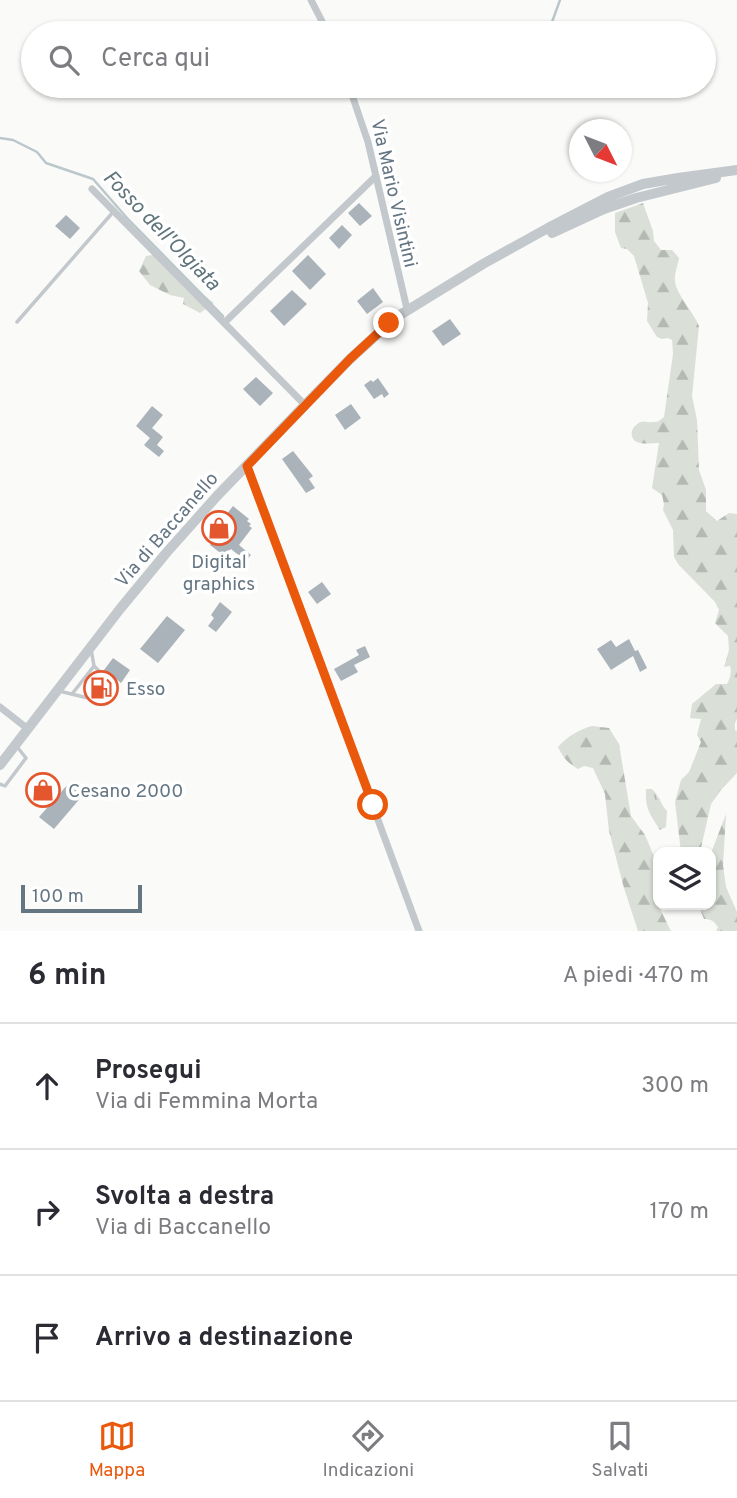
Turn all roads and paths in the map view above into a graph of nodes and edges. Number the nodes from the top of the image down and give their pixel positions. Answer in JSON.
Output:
{"nodes":[{"id":1,"x":311,"y":0,"type":"edge"},
{"id":2,"x":322,"y":21,"type":"edge"},
{"id":3,"x":353,"y":98,"type":"edge"},
{"id":4,"x":737,"y":172,"type":"edge"},
{"id":5,"x":376,"y":176,"type":"junction"},
{"id":6,"x":92,"y":189,"type":"dead end"},
{"id":7,"x":611,"y":202,"type":"junction"},
{"id":8,"x":114,"y":211,"type":"junction"},
{"id":9,"x":407,"y":309,"type":"junction"},
{"id":10,"x":17,"y":323,"type":"dead end"},
{"id":11,"x":224,"y":323,"type":"junction"},
{"id":12,"x":304,"y":405,"type":"junction"},
{"id":13,"x":247,"y":466,"type":"junction"},
{"id":14,"x":91,"y":646,"type":"junction"},
{"id":15,"x":94,"y":666,"type":"junction"},
{"id":16,"x":57,"y":691,"type":"junction"},
{"id":17,"x":72,"y":694,"type":"junction"},
{"id":18,"x":0,"y":707,"type":"edge"},
{"id":19,"x":28,"y":729,"type":"junction"},
{"id":20,"x":16,"y":745,"type":"junction"},
{"id":21,"x":0,"y":764,"type":"edge"},
{"id":22,"x":0,"y":784,"type":"edge"},
{"id":23,"x":419,"y":931,"type":"edge"}],
"edges":[{"from":1,"to":2,"type":"street"},
{"from":3,"to":5,"type":"street","name":"Via Mario Visintini"},
{"from":4,"to":7,"type":"street","name":"Via di Baccanello"},
{"from":4,"to":7,"type":"street","name":"Via di Baccanello"},
{"from":5,"to":9,"type":"street","name":"Via Mario Visintini"},
{"from":5,"to":11,"type":"street"},
{"from":6,"to":8,"type":"street"},
{"from":7,"to":9,"type":"street","name":"Via di Baccanello"},
{"from":8,"to":10,"type":"lane"},
{"from":8,"to":11,"type":"street"},
{"from":9,"to":12,"type":"street","name":"Via di Baccanello"},
{"from":11,"to":12,"type":"street"},
{"from":12,"to":13,"type":"street","name":"Via di Baccanello"},
{"from":13,"to":14,"type":"street","name":"Via di Baccanello"},
{"from":13,"to":23,"type":"street"},
{"from":14,"to":15,"type":"lane"},
{"from":14,"to":16,"type":"street","name":"Via di Baccanello"},
{"from":15,"to":17,"type":"lane"},
{"from":15,"to":17,"type":"lane"},
{"from":16,"to":17,"type":"lane"},
{"from":16,"to":19,"type":"street","name":"Via di Baccanello"},
{"from":18,"to":19,"type":"street"},
{"from":19,"to":20,"type":"street","name":"Via di Baccanello"},
{"from":20,"to":21,"type":"street","name":"Via di Baccanello"},
{"from":20,"to":22,"type":"lane"}]}
